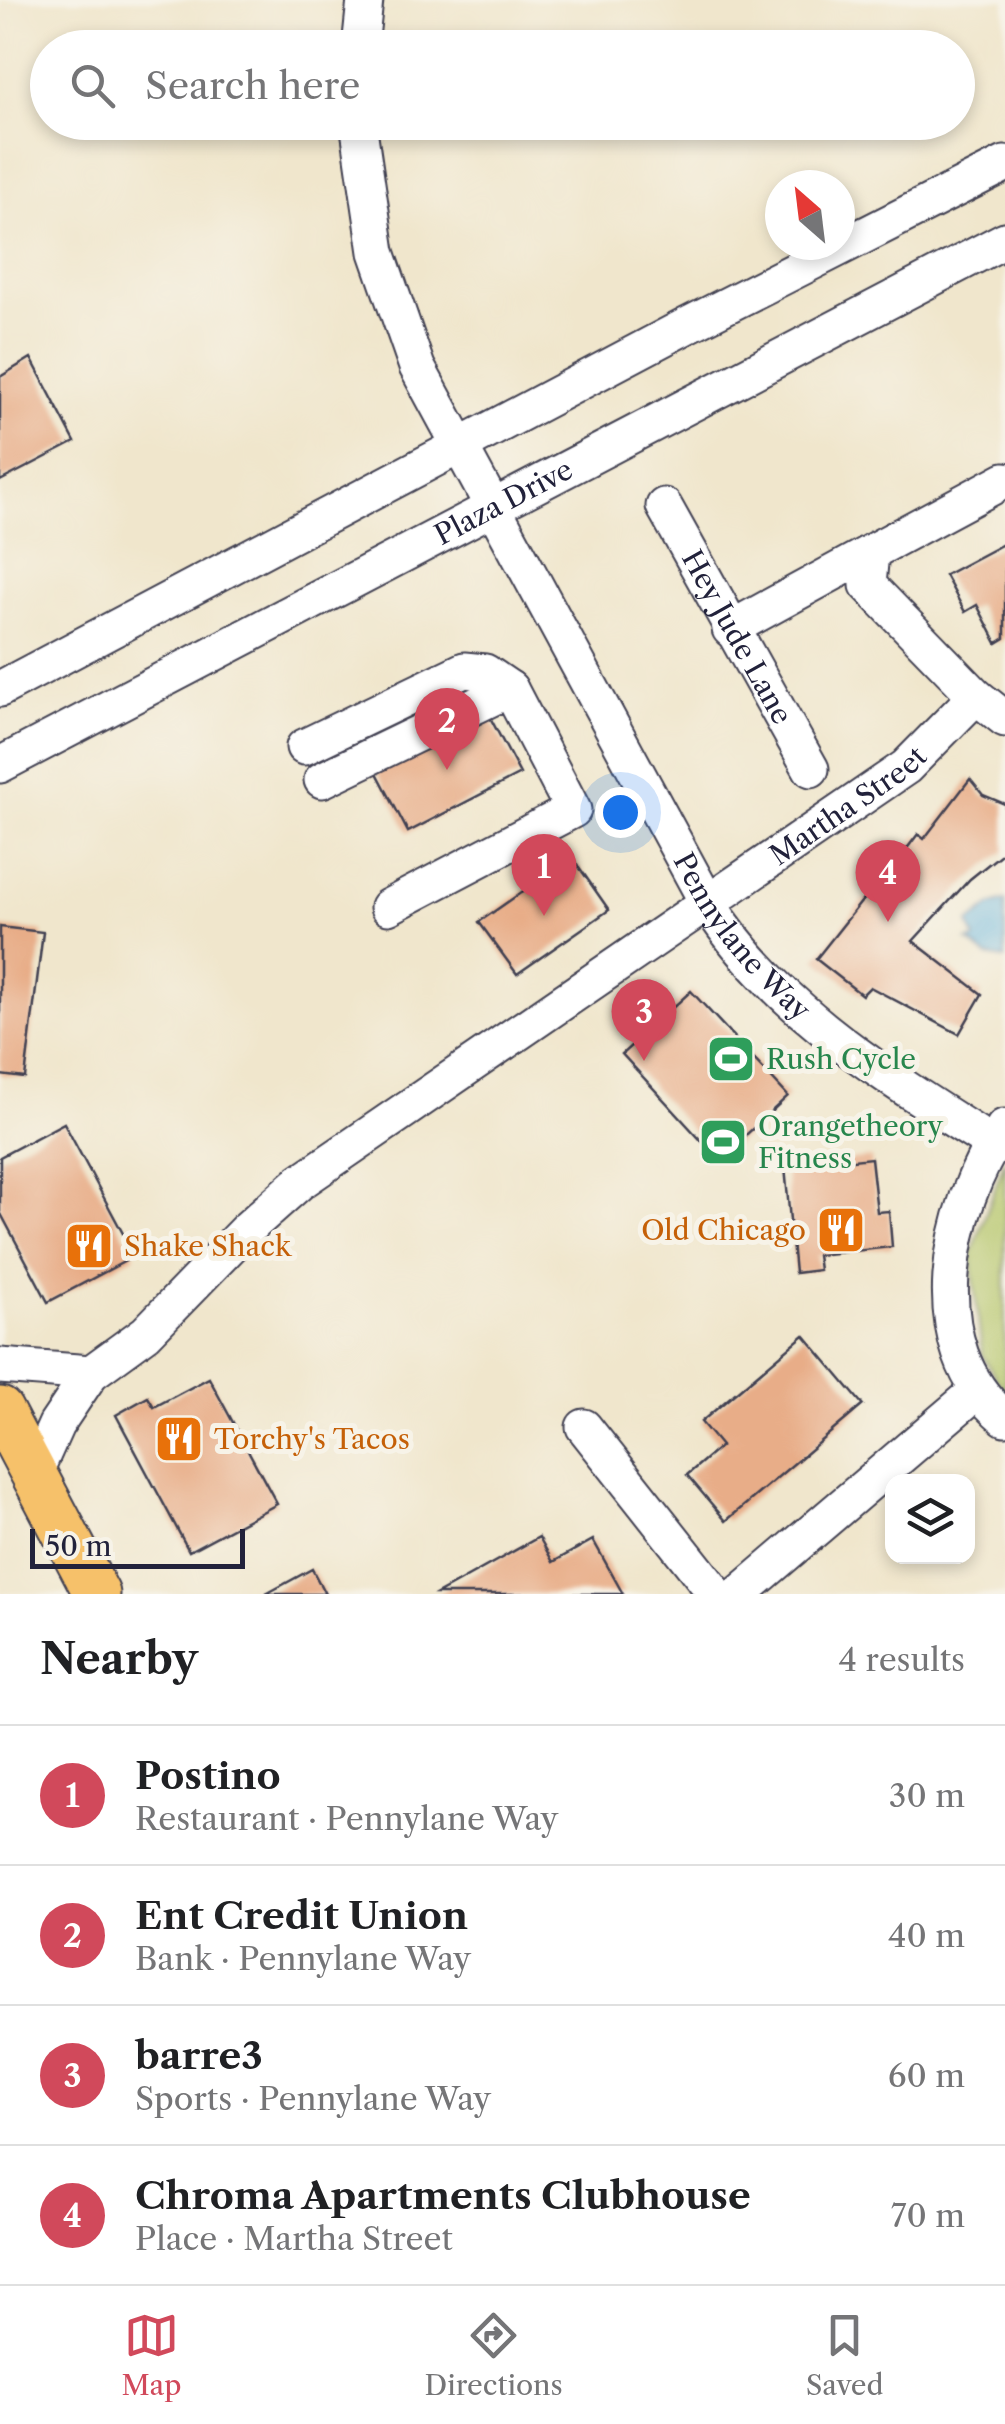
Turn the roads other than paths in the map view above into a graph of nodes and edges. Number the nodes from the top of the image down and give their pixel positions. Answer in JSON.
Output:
{"nodes":[{"id":1,"x":364,"y":0,"type":"edge"},
{"id":2,"x":362,"y":30,"type":"edge"},
{"id":3,"x":360,"y":140,"type":"edge"},
{"id":4,"x":1005,"y":164,"type":"edge"},
{"id":5,"x":1005,"y":240,"type":"edge"},
{"id":6,"x":458,"y":446,"type":"junction"},
{"id":7,"x":1005,"y":480,"type":"edge"},
{"id":8,"x":664,"y":506,"type":"dead end"},
{"id":9,"x":491,"y":508,"type":"junction"},
{"id":10,"x":872,"y":552,"type":"junction"},
{"id":11,"x":730,"y":629,"type":"junction"},
{"id":12,"x":0,"y":688,"type":"edge"},
{"id":13,"x":976,"y":696,"type":"junction"},
{"id":14,"x":1005,"y":719,"type":"edge"},
{"id":15,"x":313,"y":764,"type":"dead end"},
{"id":16,"x":0,"y":766,"type":"edge"},
{"id":17,"x":812,"y":770,"type":"dead end"},
{"id":18,"x":707,"y":902,"type":"junction"},
{"id":19,"x":388,"y":907,"type":"dead end"},
{"id":20,"x":999,"y":1135,"type":"edge"},
{"id":21,"x":0,"y":1366,"type":"edge"},
{"id":22,"x":91,"y":1373,"type":"junction"},
{"id":23,"x":976,"y":1392,"type":"junction"},
{"id":24,"x":0,"y":1410,"type":"edge"},
{"id":25,"x":1005,"y":1418,"type":"edge"},
{"id":26,"x":584,"y":1427,"type":"dead end"},
{"id":27,"x":34,"y":1474,"type":"junction"},
{"id":28,"x":97,"y":1594,"type":"edge"},
{"id":29,"x":716,"y":1594,"type":"edge"},
{"id":30,"x":740,"y":1594,"type":"edge"}],
"edges":[{"from":1,"to":2,"type":"street"},
{"from":3,"to":6,"type":"street","name":"Pennylane Way"},
{"from":4,"to":6,"type":"street"},
{"from":5,"to":9,"type":"street","name":"Plaza Drive"},
{"from":6,"to":9,"type":"street","name":"Pennylane Way"},
{"from":6,"to":12,"type":"street"},
{"from":7,"to":10,"type":"street"},
{"from":8,"to":11,"type":"street","name":"Hey Jude Lane"},
{"from":9,"to":16,"type":"street","name":"Plaza Drive"},
{"from":9,"to":18,"type":"street","name":"Pennylane Way"},
{"from":10,"to":11,"type":"street"},
{"from":10,"to":13,"type":"street"},
{"from":11,"to":17,"type":"street","name":"Hey Jude Lane"},
{"from":13,"to":14,"type":"street"},
{"from":13,"to":18,"type":"street","name":"Martha Street"},
{"from":15,"to":19,"type":"street"},
{"from":18,"to":20,"type":"street","name":"Pennylane Way"},
{"from":18,"to":22,"type":"street","name":"Martha Street"},
{"from":20,"to":23,"type":"street"},
{"from":21,"to":22,"type":"street"},
{"from":22,"to":27,"type":"street"},
{"from":23,"to":25,"type":"street"},
{"from":23,"to":30,"type":"street"},
{"from":24,"to":27,"type":"main road"},
{"from":26,"to":29,"type":"street"},
{"from":27,"to":28,"type":"main road"}]}
